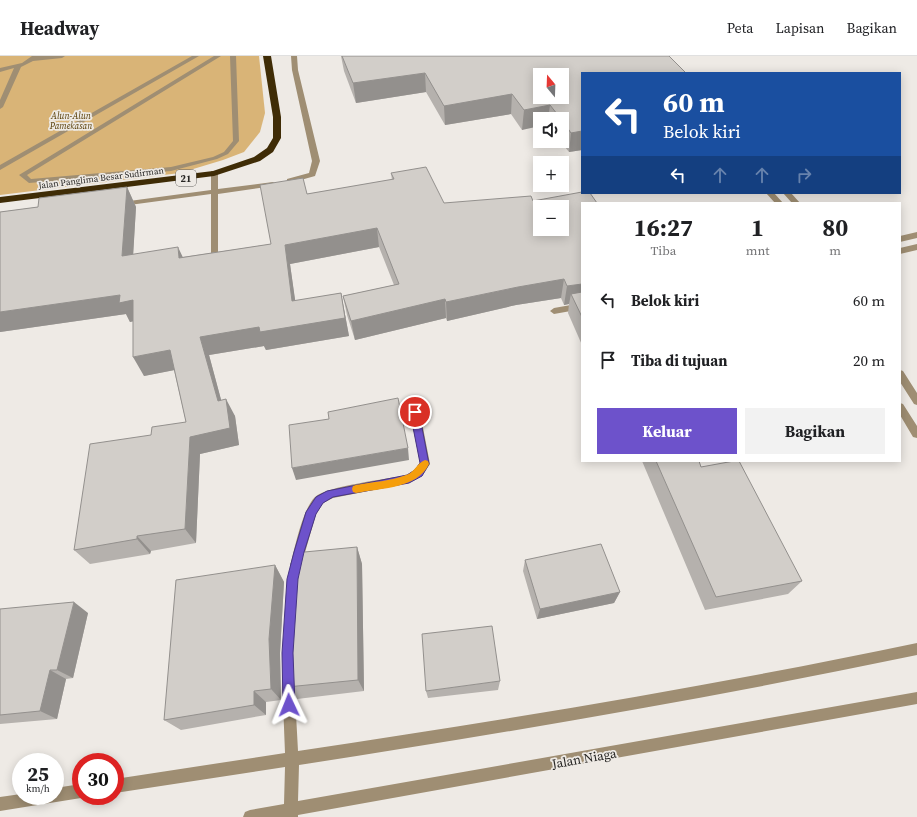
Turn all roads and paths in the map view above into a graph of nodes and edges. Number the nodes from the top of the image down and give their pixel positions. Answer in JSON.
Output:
{"nodes":[{"id":1,"x":62,"y":56,"type":"edge"},
{"id":2,"x":196,"y":56,"type":"edge"},
{"id":3,"x":218,"y":56,"type":"edge"},
{"id":4,"x":233,"y":56,"type":"edge"},
{"id":5,"x":267,"y":56,"type":"edge"},
{"id":6,"x":294,"y":56,"type":"edge"},
{"id":7,"x":35,"y":58,"type":"edge"},
{"id":8,"x":18,"y":66,"type":"junction"},
{"id":9,"x":0,"y":70,"type":"edge"},
{"id":10,"x":0,"y":107,"type":"edge"},
{"id":11,"x":0,"y":168,"type":"edge"},
{"id":12,"x":214,"y":173,"type":"junction"},
{"id":13,"x":215,"y":193,"type":"junction"},
{"id":14,"x":771,"y":194,"type":"edge"},
{"id":15,"x":788,"y":194,"type":"edge"},
{"id":16,"x":0,"y":200,"type":"edge"},
{"id":17,"x":777,"y":202,"type":"edge"},
{"id":18,"x":795,"y":202,"type":"edge"},
{"id":19,"x":117,"y":205,"type":"edge"},
{"id":20,"x":917,"y":235,"type":"edge"},
{"id":21,"x":901,"y":239,"type":"edge"},
{"id":22,"x":917,"y":247,"type":"edge"},
{"id":23,"x":901,"y":251,"type":"edge"},
{"id":24,"x":215,"y":260,"type":"edge"},
{"id":25,"x":581,"y":306,"type":"edge"},
{"id":26,"x":554,"y":311,"type":"dead end"},
{"id":27,"x":901,"y":376,"type":"edge"},
{"id":28,"x":917,"y":401,"type":"edge"},
{"id":29,"x":901,"y":409,"type":"edge"},
{"id":30,"x":415,"y":412,"type":"dead end"},
{"id":31,"x":917,"y":434,"type":"edge"},
{"id":32,"x":292,"y":579,"type":"edge"},
{"id":33,"x":917,"y":649,"type":"edge"},
{"id":34,"x":288,"y":667,"type":"edge"},
{"id":35,"x":917,"y":698,"type":"edge"},
{"id":36,"x":292,"y":759,"type":"junction"},
{"id":37,"x":124,"y":785,"type":"edge"},
{"id":38,"x":12,"y":802,"type":"edge"},
{"id":39,"x":0,"y":804,"type":"edge"},
{"id":40,"x":291,"y":814,"type":"edge"},
{"id":41,"x":250,"y":817,"type":"edge"}],
"edges":[{"from":1,"to":7,"type":"street"},
{"from":2,"to":11,"type":"street"},
{"from":3,"to":4,"type":"street"},
{"from":5,"to":12,"type":"highway","name":"Jalan Panglima Besar Sudirman","number":"21"},
{"from":6,"to":13,"type":"street"},
{"from":7,"to":8,"type":"street"},
{"from":8,"to":9,"type":"street"},
{"from":8,"to":10,"type":"street"},
{"from":12,"to":13,"type":"street"},
{"from":12,"to":16,"type":"highway","name":"Jalan Panglima Besar Sudirman","number":"21"},
{"from":13,"to":19,"type":"street"},
{"from":13,"to":24,"type":"street"},
{"from":14,"to":17,"type":"street"},
{"from":15,"to":18,"type":"street"},
{"from":20,"to":21,"type":"street"},
{"from":22,"to":23,"type":"street"},
{"from":25,"to":26,"type":"street"},
{"from":27,"to":28,"type":"street"},
{"from":29,"to":31,"type":"street"},
{"from":30,"to":32,"type":"street"},
{"from":33,"to":36,"type":"street"},
{"from":34,"to":36,"type":"street"},
{"from":35,"to":40,"type":"street","name":"Jalan Niaga"},
{"from":36,"to":37,"type":"street"},
{"from":36,"to":40,"type":"street"},
{"from":38,"to":39,"type":"street"},
{"from":40,"to":41,"type":"street","name":"Jalan Niaga"}]}
